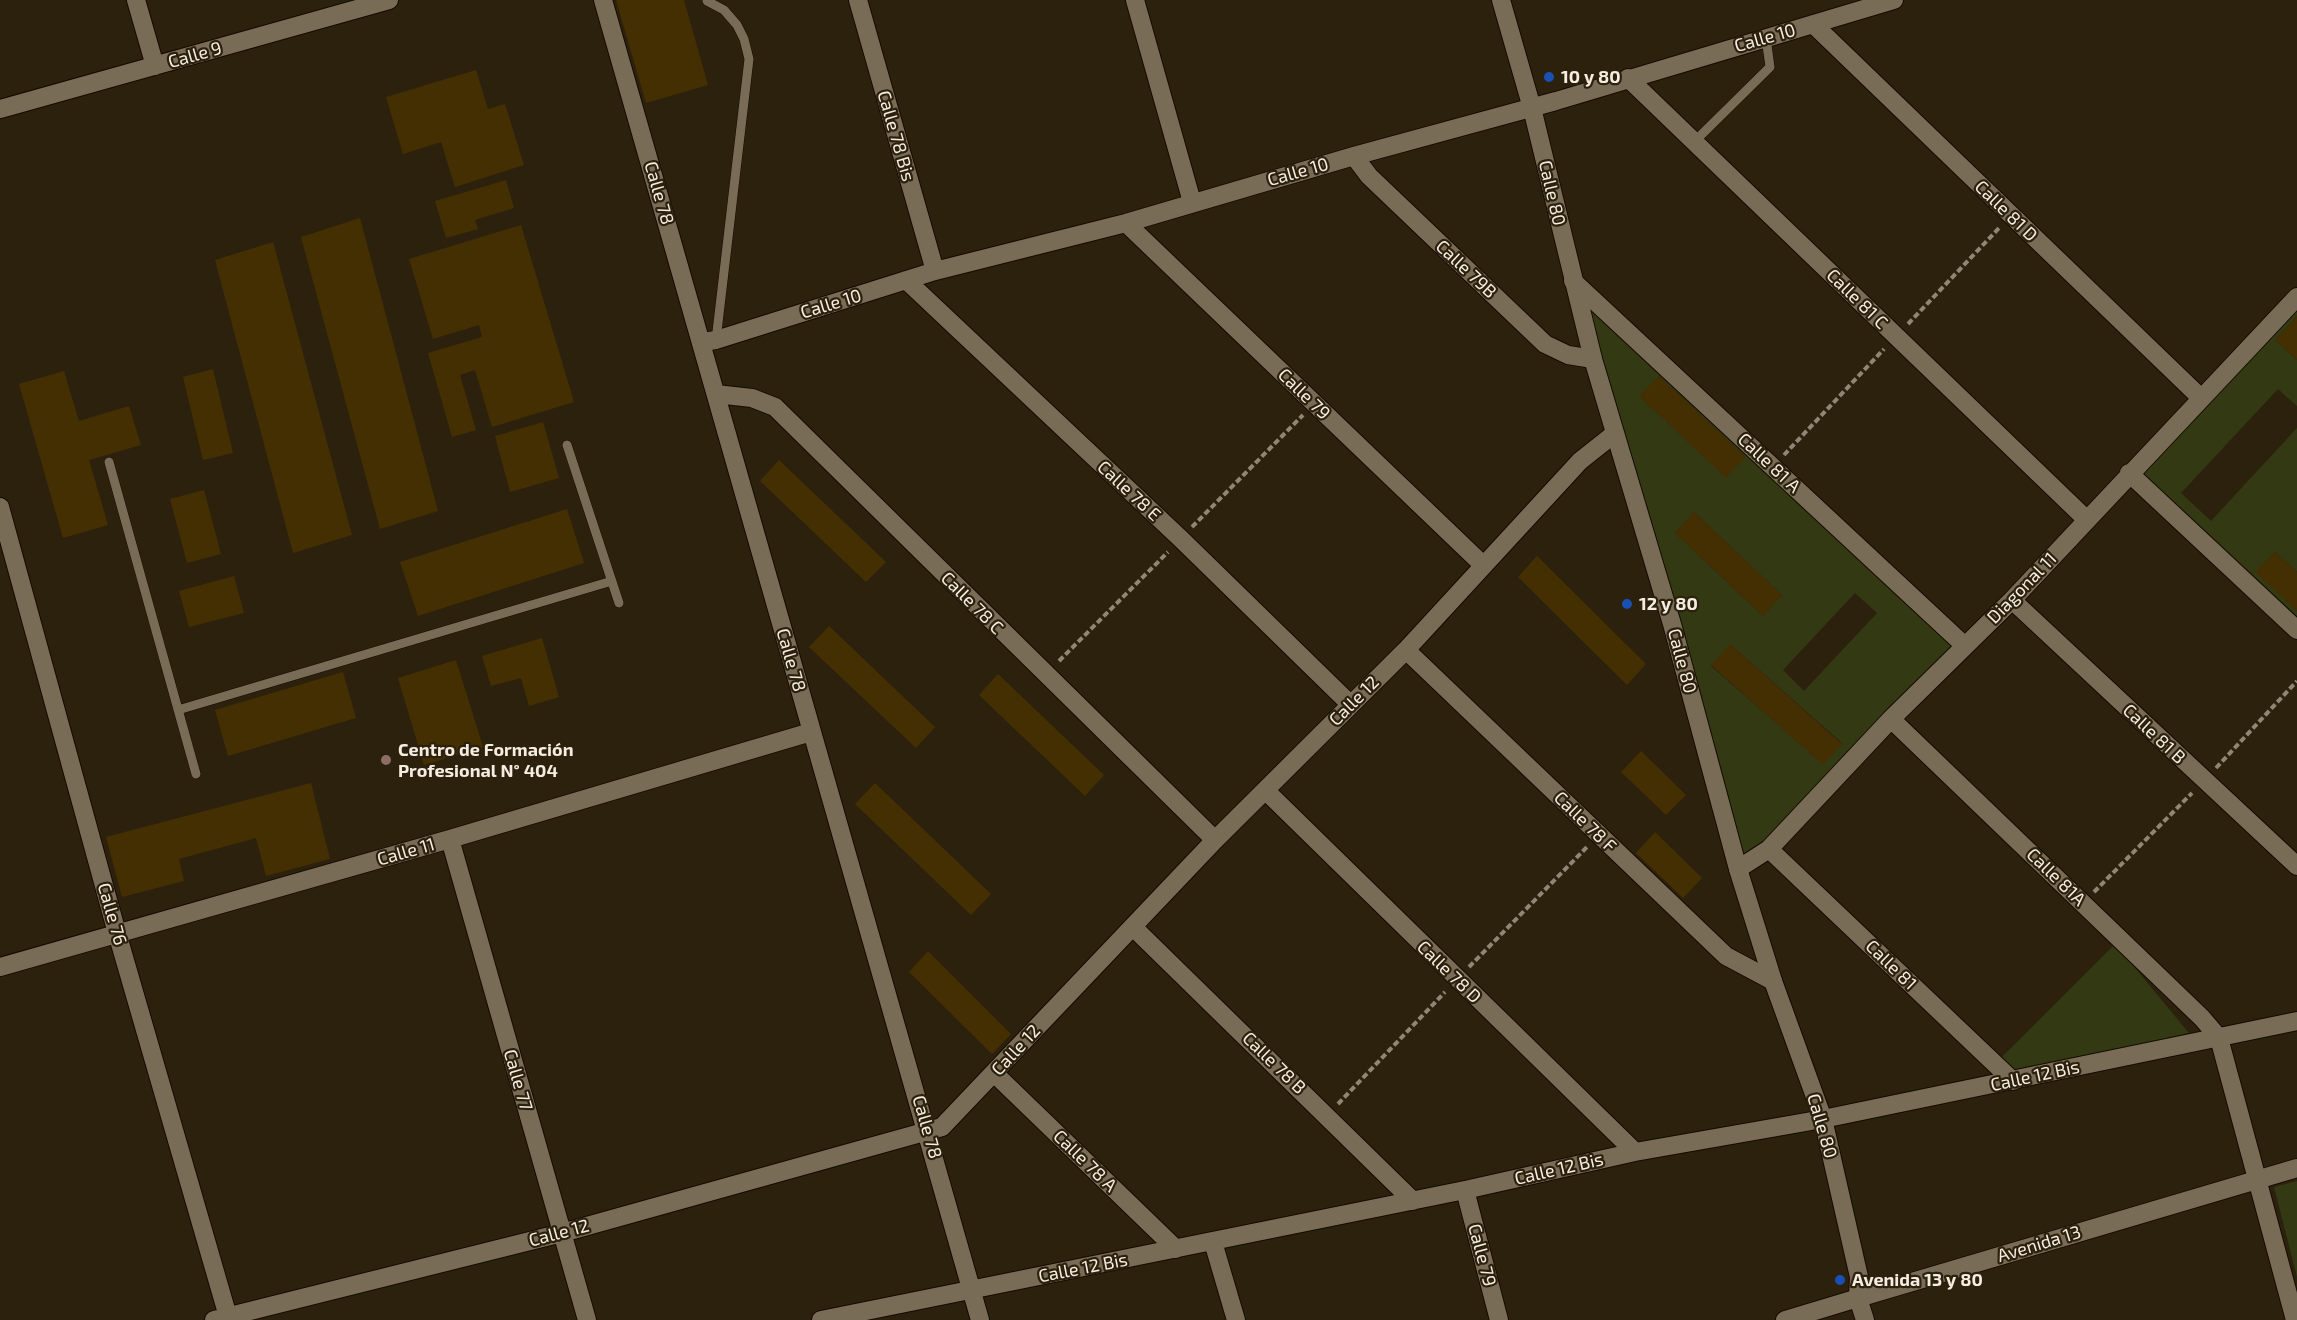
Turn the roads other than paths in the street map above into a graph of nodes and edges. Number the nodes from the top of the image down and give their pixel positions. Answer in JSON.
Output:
{"nodes":[{"id":1,"x":136,"y":0,"type":"edge"},
{"id":2,"x":389,"y":0,"type":"edge"},
{"id":3,"x":603,"y":0,"type":"edge"},
{"id":4,"x":858,"y":0,"type":"edge"},
{"id":5,"x":1135,"y":0,"type":"edge"},
{"id":6,"x":1501,"y":0,"type":"edge"},
{"id":7,"x":1894,"y":0,"type":"edge"},
{"id":8,"x":707,"y":1,"type":"edge"},
{"id":9,"x":370,"y":2,"type":"edge"},
{"id":10,"x":1813,"y":24,"type":"junction"},
{"id":11,"x":1766,"y":38,"type":"junction"},
{"id":12,"x":155,"y":66,"type":"junction"},
{"id":13,"x":1628,"y":78,"type":"junction"},
{"id":14,"x":1532,"y":108,"type":"junction"},
{"id":15,"x":0,"y":110,"type":"edge"},
{"id":16,"x":1694,"y":142,"type":"junction"},
{"id":17,"x":1354,"y":156,"type":"junction"},
{"id":18,"x":1192,"y":202,"type":"junction"},
{"id":19,"x":1126,"y":223,"type":"junction"},
{"id":20,"x":935,"y":271,"type":"junction"},
{"id":21,"x":906,"y":280,"type":"junction"},
{"id":22,"x":1573,"y":281,"type":"junction"},
{"id":23,"x":2297,"y":297,"type":"edge"},
{"id":24,"x":709,"y":341,"type":"junction"},
{"id":25,"x":1593,"y":359,"type":"junction"},
{"id":26,"x":716,"y":394,"type":"junction"},
{"id":27,"x":2201,"y":398,"type":"junction"},
{"id":28,"x":1614,"y":434,"type":"junction"},
{"id":29,"x":567,"y":445,"type":"dead end"},
{"id":30,"x":109,"y":462,"type":"dead end"},
{"id":31,"x":2129,"y":473,"type":"junction"},
{"id":32,"x":0,"y":507,"type":"edge"},
{"id":33,"x":2087,"y":520,"type":"junction"},
{"id":34,"x":4,"y":538,"type":"edge"},
{"id":35,"x":1483,"y":565,"type":"junction"},
{"id":36,"x":612,"y":581,"type":"junction"},
{"id":37,"x":2012,"y":600,"type":"junction"},
{"id":38,"x":619,"y":603,"type":"dead end"},
{"id":39,"x":2297,"y":630,"type":"edge"},
{"id":40,"x":1965,"y":646,"type":"junction"},
{"id":41,"x":1406,"y":650,"type":"junction"},
{"id":42,"x":1350,"y":704,"type":"junction"},
{"id":43,"x":178,"y":710,"type":"junction"},
{"id":44,"x":1891,"y":719,"type":"junction"},
{"id":45,"x":811,"y":732,"type":"junction"},
{"id":46,"x":196,"y":774,"type":"dead end"},
{"id":47,"x":1265,"y":790,"type":"junction"},
{"id":48,"x":450,"y":839,"type":"junction"},
{"id":49,"x":1215,"y":840,"type":"junction"},
{"id":50,"x":1769,"y":849,"type":"junction"},
{"id":51,"x":2297,"y":866,"type":"edge"},
{"id":52,"x":1738,"y":869,"type":"junction"},
{"id":53,"x":1133,"y":927,"type":"junction"},
{"id":54,"x":117,"y":933,"type":"junction"},
{"id":55,"x":0,"y":967,"type":"edge"},
{"id":56,"x":1773,"y":981,"type":"junction"},
{"id":57,"x":2297,"y":1021,"type":"edge"},
{"id":58,"x":2218,"y":1038,"type":"junction"},
{"id":59,"x":994,"y":1073,"type":"junction"},
{"id":60,"x":2013,"y":1081,"type":"junction"},
{"id":61,"x":1823,"y":1119,"type":"junction"},
{"id":62,"x":928,"y":1132,"type":"junction"},
{"id":63,"x":1635,"y":1152,"type":"junction"},
{"id":64,"x":2297,"y":1167,"type":"edge"},
{"id":65,"x":2258,"y":1178,"type":"junction"},
{"id":66,"x":1465,"y":1190,"type":"junction"},
{"id":67,"x":1413,"y":1201,"type":"junction"},
{"id":68,"x":562,"y":1233,"type":"junction"},
{"id":69,"x":1213,"y":1242,"type":"junction"},
{"id":70,"x":1176,"y":1249,"type":"junction"},
{"id":71,"x":972,"y":1290,"type":"junction"},
{"id":72,"x":1858,"y":1298,"type":"junction"},
{"id":73,"x":223,"y":1319,"type":"edge"},
{"id":74,"x":587,"y":1320,"type":"edge"},
{"id":75,"x":821,"y":1320,"type":"edge"},
{"id":76,"x":980,"y":1320,"type":"edge"},
{"id":77,"x":1236,"y":1320,"type":"edge"},
{"id":78,"x":1499,"y":1320,"type":"edge"},
{"id":79,"x":1785,"y":1320,"type":"edge"},
{"id":80,"x":1865,"y":1320,"type":"edge"},
{"id":81,"x":2295,"y":1320,"type":"edge"}],
"edges":[{"from":1,"to":12,"type":"street"},
{"from":2,"to":9,"type":"street","name":"Calle 9"},
{"from":3,"to":24,"type":"street","name":"Calle 78"},
{"from":4,"to":20,"type":"street","name":"Calle 78 Bis"},
{"from":5,"to":18,"type":"street"},
{"from":6,"to":14,"type":"street","name":"Calle 80"},
{"from":7,"to":10,"type":"street","name":"Calle 10"},
{"from":8,"to":24,"type":"lane"},
{"from":9,"to":12,"type":"street","name":"Calle 9"},
{"from":10,"to":11,"type":"street","name":"Calle 10"},
{"from":10,"to":27,"type":"street","name":"Calle 81 D"},
{"from":11,"to":13,"type":"street","name":"Calle 10"},
{"from":11,"to":16,"type":"lane"},
{"from":12,"to":15,"type":"street","name":"Calle 9"},
{"from":13,"to":14,"type":"street","name":"Calle 10"},
{"from":13,"to":16,"type":"street","name":"Calle 81 C"},
{"from":14,"to":17,"type":"street","name":"Calle 10"},
{"from":14,"to":22,"type":"street","name":"Calle 80"},
{"from":16,"to":33,"type":"street","name":"Calle 81 C"},
{"from":17,"to":18,"type":"street","name":"Calle 10"},
{"from":17,"to":25,"type":"street","name":"Calle 79B"},
{"from":18,"to":19,"type":"street","name":"Calle 10"},
{"from":19,"to":20,"type":"street","name":"Calle 10"},
{"from":19,"to":35,"type":"street","name":"Calle 79"},
{"from":20,"to":21,"type":"street","name":"Calle 10"},
{"from":21,"to":24,"type":"street","name":"Calle 10"},
{"from":21,"to":42,"type":"street","name":"Calle 78 E"},
{"from":22,"to":25,"type":"street","name":"Calle 80"},
{"from":22,"to":40,"type":"street","name":"Calle 81 A"},
{"from":23,"to":27,"type":"street","name":"Diagonal 11"},
{"from":24,"to":26,"type":"street","name":"Calle 78"},
{"from":25,"to":28,"type":"street","name":"Calle 80"},
{"from":26,"to":45,"type":"street","name":"Calle 78"},
{"from":26,"to":49,"type":"street","name":"Calle 78 C"},
{"from":27,"to":31,"type":"street","name":"Diagonal 11"},
{"from":28,"to":35,"type":"street","name":"Calle 12"},
{"from":28,"to":52,"type":"street","name":"Calle 80"},
{"from":29,"to":36,"type":"lane"},
{"from":30,"to":43,"type":"lane"},
{"from":31,"to":33,"type":"street","name":"Diagonal 11"},
{"from":31,"to":39,"type":"street"},
{"from":32,"to":34,"type":"street","name":"Calle 76"},
{"from":33,"to":37,"type":"street","name":"Diagonal 11"},
{"from":34,"to":54,"type":"street","name":"Calle 76"},
{"from":35,"to":41,"type":"street","name":"Calle 12"},
{"from":36,"to":38,"type":"lane"},
{"from":36,"to":43,"type":"lane"},
{"from":37,"to":40,"type":"street","name":"Diagonal 11"},
{"from":37,"to":51,"type":"street","name":"Calle 81 B"},
{"from":40,"to":44,"type":"street","name":"Diagonal 11"},
{"from":41,"to":42,"type":"street","name":"Calle 12"},
{"from":41,"to":56,"type":"street","name":"Calle 78 F"},
{"from":42,"to":47,"type":"street","name":"Calle 12"},
{"from":43,"to":46,"type":"lane"},
{"from":44,"to":50,"type":"street","name":"Diagonal 11"},
{"from":44,"to":58,"type":"street","name":"Calle 81A"},
{"from":45,"to":48,"type":"street","name":"Calle 11"},
{"from":45,"to":62,"type":"street","name":"Calle 78"},
{"from":47,"to":49,"type":"street","name":"Calle 12"},
{"from":47,"to":63,"type":"street","name":"Calle 78 D"},
{"from":48,"to":54,"type":"street","name":"Calle 11"},
{"from":48,"to":68,"type":"street","name":"Calle 77"},
{"from":49,"to":53,"type":"street","name":"Calle 12"},
{"from":50,"to":52,"type":"street","name":"Diagonal 11"},
{"from":50,"to":60,"type":"street","name":"Calle 81"},
{"from":52,"to":56,"type":"street","name":"Calle 80"},
{"from":53,"to":59,"type":"street","name":"Calle 12"},
{"from":53,"to":67,"type":"street","name":"Calle 78 B"},
{"from":54,"to":55,"type":"street","name":"Calle 11"},
{"from":54,"to":73,"type":"street","name":"Calle 76"},
{"from":56,"to":61,"type":"street","name":"Calle 80"},
{"from":57,"to":58,"type":"street","name":"Calle 12 Bis"},
{"from":58,"to":60,"type":"street","name":"Calle 12 Bis"},
{"from":58,"to":65,"type":"street"},
{"from":59,"to":62,"type":"street","name":"Calle 12"},
{"from":59,"to":70,"type":"street","name":"Calle 78 A"},
{"from":60,"to":61,"type":"street","name":"Calle 12 Bis"},
{"from":61,"to":63,"type":"street","name":"Calle 12 Bis"},
{"from":61,"to":72,"type":"street","name":"Calle 80"},
{"from":62,"to":68,"type":"street","name":"Calle 12"},
{"from":62,"to":71,"type":"street","name":"Calle 78"},
{"from":63,"to":66,"type":"street","name":"Calle 12 Bis"},
{"from":64,"to":65,"type":"street","name":"Avenida 13"},
{"from":65,"to":72,"type":"street","name":"Avenida 13"},
{"from":65,"to":81,"type":"street"},
{"from":66,"to":67,"type":"street","name":"Calle 12 Bis"},
{"from":66,"to":78,"type":"street","name":"Calle 79"},
{"from":67,"to":69,"type":"street","name":"Calle 12 Bis"},
{"from":68,"to":73,"type":"street","name":"Calle 12"},
{"from":68,"to":74,"type":"street","name":"Calle 77"},
{"from":69,"to":70,"type":"street","name":"Calle 12 Bis"},
{"from":69,"to":77,"type":"street"},
{"from":70,"to":71,"type":"street","name":"Calle 12 Bis"},
{"from":71,"to":75,"type":"street","name":"Calle 12 Bis"},
{"from":71,"to":76,"type":"street","name":"Calle 78"},
{"from":72,"to":79,"type":"street","name":"Avenida 13"},
{"from":72,"to":80,"type":"street","name":"Calle 80"}]}
